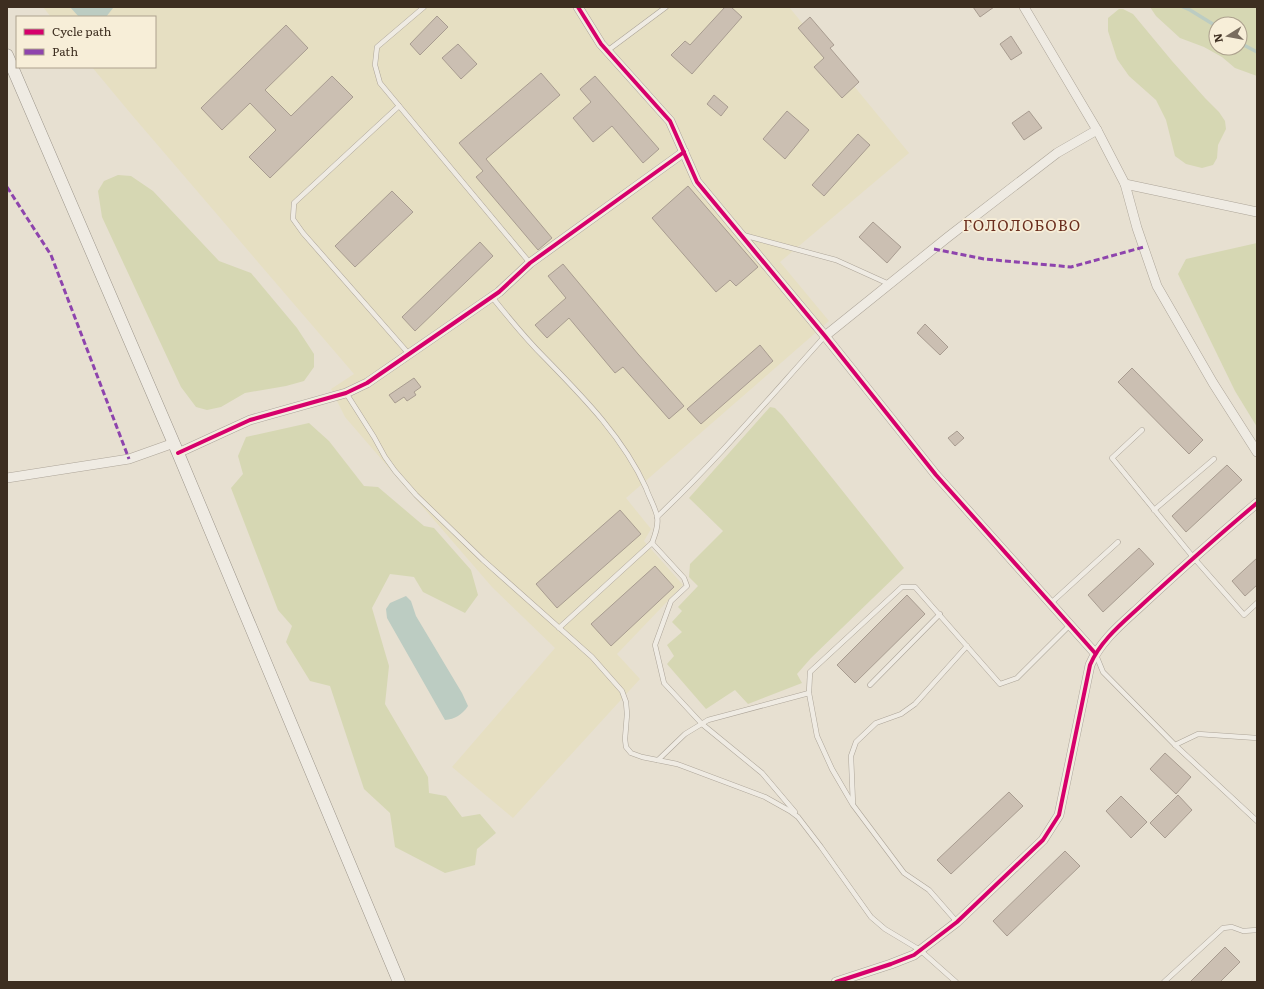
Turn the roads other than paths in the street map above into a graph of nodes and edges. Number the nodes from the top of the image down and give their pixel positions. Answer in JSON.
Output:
{"nodes":[{"id":1,"x":424,"y":7,"type":"edge"},
{"id":2,"x":578,"y":7,"type":"edge"},
{"id":3,"x":666,"y":7,"type":"edge"},
{"id":4,"x":1024,"y":7,"type":"edge"},
{"id":5,"x":607,"y":51,"type":"junction"},
{"id":6,"x":7,"y":55,"type":"edge"},
{"id":7,"x":398,"y":106,"type":"junction"},
{"id":8,"x":1098,"y":130,"type":"junction"},
{"id":9,"x":684,"y":152,"type":"junction"},
{"id":10,"x":1124,"y":184,"type":"junction"},
{"id":11,"x":1257,"y":212,"type":"edge"},
{"id":12,"x":741,"y":235,"type":"junction"},
{"id":13,"x":530,"y":263,"type":"junction"},
{"id":14,"x":889,"y":284,"type":"junction"},
{"id":15,"x":492,"y":297,"type":"junction"},
{"id":16,"x":825,"y":336,"type":"junction"},
{"id":17,"x":409,"y":354,"type":"junction"},
{"id":18,"x":346,"y":393,"type":"junction"},
{"id":19,"x":1142,"y":430,"type":"dead end"},
{"id":20,"x":176,"y":448,"type":"junction"},
{"id":21,"x":1257,"y":452,"type":"edge"},
{"id":22,"x":1214,"y":459,"type":"dead end"},
{"id":23,"x":7,"y":478,"type":"edge"},
{"id":24,"x":1257,"y":503,"type":"edge"},
{"id":25,"x":1154,"y":510,"type":"junction"},
{"id":26,"x":658,"y":517,"type":"junction"},
{"id":27,"x":1118,"y":542,"type":"dead end"},
{"id":28,"x":652,"y":543,"type":"junction"},
{"id":29,"x":1193,"y":557,"type":"junction"},
{"id":30,"x":1051,"y":603,"type":"junction"},
{"id":31,"x":1257,"y":603,"type":"edge"},
{"id":32,"x":940,"y":614,"type":"junction"},
{"id":33,"x":1070,"y":625,"type":"junction"},
{"id":34,"x":559,"y":628,"type":"junction"},
{"id":35,"x":967,"y":646,"type":"junction"},
{"id":36,"x":1095,"y":652,"type":"junction"},
{"id":37,"x":870,"y":685,"type":"dead end"},
{"id":38,"x":809,"y":692,"type":"junction"},
{"id":39,"x":702,"y":724,"type":"junction"},
{"id":40,"x":1257,"y":738,"type":"edge"},
{"id":41,"x":1175,"y":745,"type":"junction"},
{"id":42,"x":658,"y":760,"type":"junction"},
{"id":43,"x":853,"y":805,"type":"junction"},
{"id":44,"x":798,"y":817,"type":"junction"},
{"id":45,"x":1257,"y":821,"type":"edge"},
{"id":46,"x":957,"y":922,"type":"junction"},
{"id":47,"x":1257,"y":930,"type":"edge"},
{"id":48,"x":920,"y":950,"type":"junction"},
{"id":49,"x":399,"y":982,"type":"edge"},
{"id":50,"x":836,"y":982,"type":"edge"},
{"id":51,"x":956,"y":982,"type":"edge"},
{"id":52,"x":1164,"y":982,"type":"edge"}],
"edges":[{"from":1,"to":7,"type":"lane"},
{"from":2,"to":5,"type":"street"},
{"from":3,"to":5,"type":"lane"},
{"from":4,"to":8,"type":"street"},
{"from":5,"to":9,"type":"street"},
{"from":6,"to":20,"type":"main road"},
{"from":7,"to":13,"type":"lane"},
{"from":7,"to":17,"type":"lane"},
{"from":8,"to":10,"type":"street"},
{"from":8,"to":14,"type":"street"},
{"from":9,"to":12,"type":"street"},
{"from":9,"to":13,"type":"street"},
{"from":10,"to":11,"type":"street"},
{"from":10,"to":21,"type":"street"},
{"from":12,"to":14,"type":"lane"},
{"from":12,"to":16,"type":"street"},
{"from":13,"to":15,"type":"street"},
{"from":14,"to":16,"type":"street"},
{"from":15,"to":17,"type":"street"},
{"from":15,"to":26,"type":"lane"},
{"from":16,"to":26,"type":"lane"},
{"from":16,"to":30,"type":"street"},
{"from":17,"to":18,"type":"street"},
{"from":18,"to":20,"type":"street"},
{"from":18,"to":34,"type":"lane"},
{"from":19,"to":25,"type":"lane"},
{"from":20,"to":23,"type":"street"},
{"from":20,"to":49,"type":"main road"},
{"from":22,"to":25,"type":"lane"},
{"from":24,"to":29,"type":"street"},
{"from":25,"to":29,"type":"lane"},
{"from":26,"to":28,"type":"lane"},
{"from":27,"to":30,"type":"lane"},
{"from":28,"to":34,"type":"lane"},
{"from":28,"to":39,"type":"lane"},
{"from":29,"to":31,"type":"lane"},
{"from":29,"to":36,"type":"street"},
{"from":30,"to":33,"type":"street"},
{"from":32,"to":35,"type":"lane"},
{"from":32,"to":37,"type":"lane"},
{"from":32,"to":38,"type":"lane"},
{"from":33,"to":35,"type":"lane"},
{"from":33,"to":36,"type":"street"},
{"from":34,"to":42,"type":"lane"},
{"from":35,"to":43,"type":"lane"},
{"from":36,"to":41,"type":"lane"},
{"from":36,"to":46,"type":"street"},
{"from":38,"to":39,"type":"lane"},
{"from":38,"to":43,"type":"lane"},
{"from":39,"to":42,"type":"lane"},
{"from":39,"to":44,"type":"lane"},
{"from":40,"to":41,"type":"lane"},
{"from":41,"to":45,"type":"lane"},
{"from":42,"to":44,"type":"lane"},
{"from":43,"to":46,"type":"lane"},
{"from":44,"to":48,"type":"lane"},
{"from":46,"to":48,"type":"street"},
{"from":47,"to":52,"type":"lane"},
{"from":48,"to":50,"type":"street"},
{"from":48,"to":51,"type":"lane"}]}
